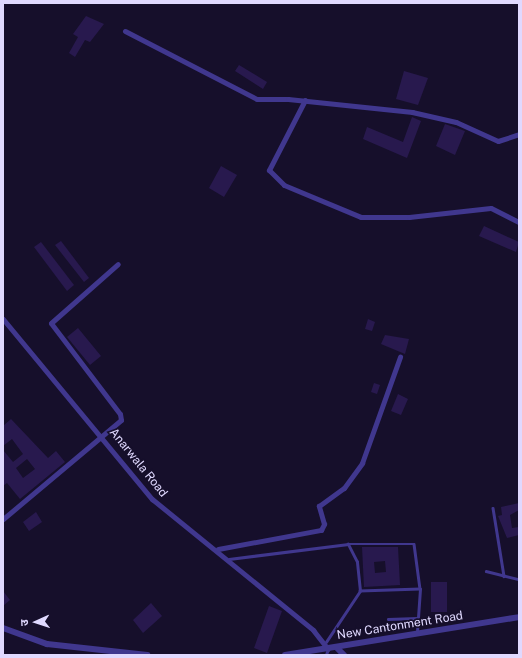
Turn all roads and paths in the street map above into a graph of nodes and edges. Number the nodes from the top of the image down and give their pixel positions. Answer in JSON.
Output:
{"nodes":[{"id":1,"x":125,"y":31,"type":"dead end"},
{"id":2,"x":305,"y":100,"type":"junction"},
{"id":3,"x":519,"y":134,"type":"edge"},
{"id":4,"x":519,"y":222,"type":"edge"},
{"id":5,"x":118,"y":264,"type":"dead end"},
{"id":6,"x":3,"y":319,"type":"edge"},
{"id":7,"x":400,"y":358,"type":"dead end"},
{"id":8,"x":102,"y":436,"type":"junction"},
{"id":9,"x":493,"y":508,"type":"dead end"},
{"id":10,"x":3,"y":519,"type":"edge"},
{"id":11,"x":348,"y":544,"type":"junction"},
{"id":12,"x":218,"y":549,"type":"junction"},
{"id":13,"x":229,"y":559,"type":"junction"},
{"id":14,"x":486,"y":571,"type":"dead end"},
{"id":15,"x":504,"y":576,"type":"junction"},
{"id":16,"x":519,"y":579,"type":"edge"},
{"id":17,"x":420,"y":589,"type":"junction"},
{"id":18,"x":360,"y":591,"type":"junction"},
{"id":19,"x":519,"y":617,"type":"edge"},
{"id":20,"x":417,"y":618,"type":"junction"},
{"id":21,"x":388,"y":619,"type":"dead end"},
{"id":22,"x":3,"y":628,"type":"edge"},
{"id":23,"x":417,"y":636,"type":"junction"},
{"id":24,"x":326,"y":642,"type":"junction"},
{"id":25,"x":337,"y":648,"type":"junction"},
{"id":26,"x":96,"y":652,"type":"edge"},
{"id":27,"x":327,"y":652,"type":"edge"},
{"id":28,"x":147,"y":655,"type":"edge"},
{"id":29,"x":284,"y":655,"type":"edge"},
{"id":30,"x":344,"y":655,"type":"edge"}],
"edges":[{"from":1,"to":2,"type":"street"},
{"from":2,"to":3,"type":"street"},
{"from":2,"to":4,"type":"street"},
{"from":5,"to":8,"type":"street"},
{"from":6,"to":8,"type":"street","name":"Anarwala Road"},
{"from":7,"to":12,"type":"street"},
{"from":8,"to":10,"type":"street"},
{"from":8,"to":12,"type":"street","name":"Anarwala Road"},
{"from":9,"to":15,"type":"lane"},
{"from":11,"to":13,"type":"lane"},
{"from":11,"to":17,"type":"lane"},
{"from":11,"to":18,"type":"lane"},
{"from":12,"to":13,"type":"street","name":"Anarwala Road"},
{"from":13,"to":24,"type":"street","name":"Anarwala Road"},
{"from":14,"to":15,"type":"lane"},
{"from":15,"to":16,"type":"lane"},
{"from":17,"to":18,"type":"lane"},
{"from":17,"to":20,"type":"lane"},
{"from":18,"to":24,"type":"lane"},
{"from":19,"to":23,"type":"street","name":"New Cantonment Road"},
{"from":20,"to":21,"type":"lane"},
{"from":20,"to":23,"type":"lane"},
{"from":22,"to":26,"type":"street"},
{"from":23,"to":25,"type":"street","name":"New Cantonment Road"},
{"from":24,"to":27,"type":"street"},
{"from":25,"to":27,"type":"street","name":"New Cantonment Road"},
{"from":25,"to":30,"type":"street"},
{"from":26,"to":28,"type":"street"},
{"from":27,"to":29,"type":"street","name":"New Cantonment Road"}]}
